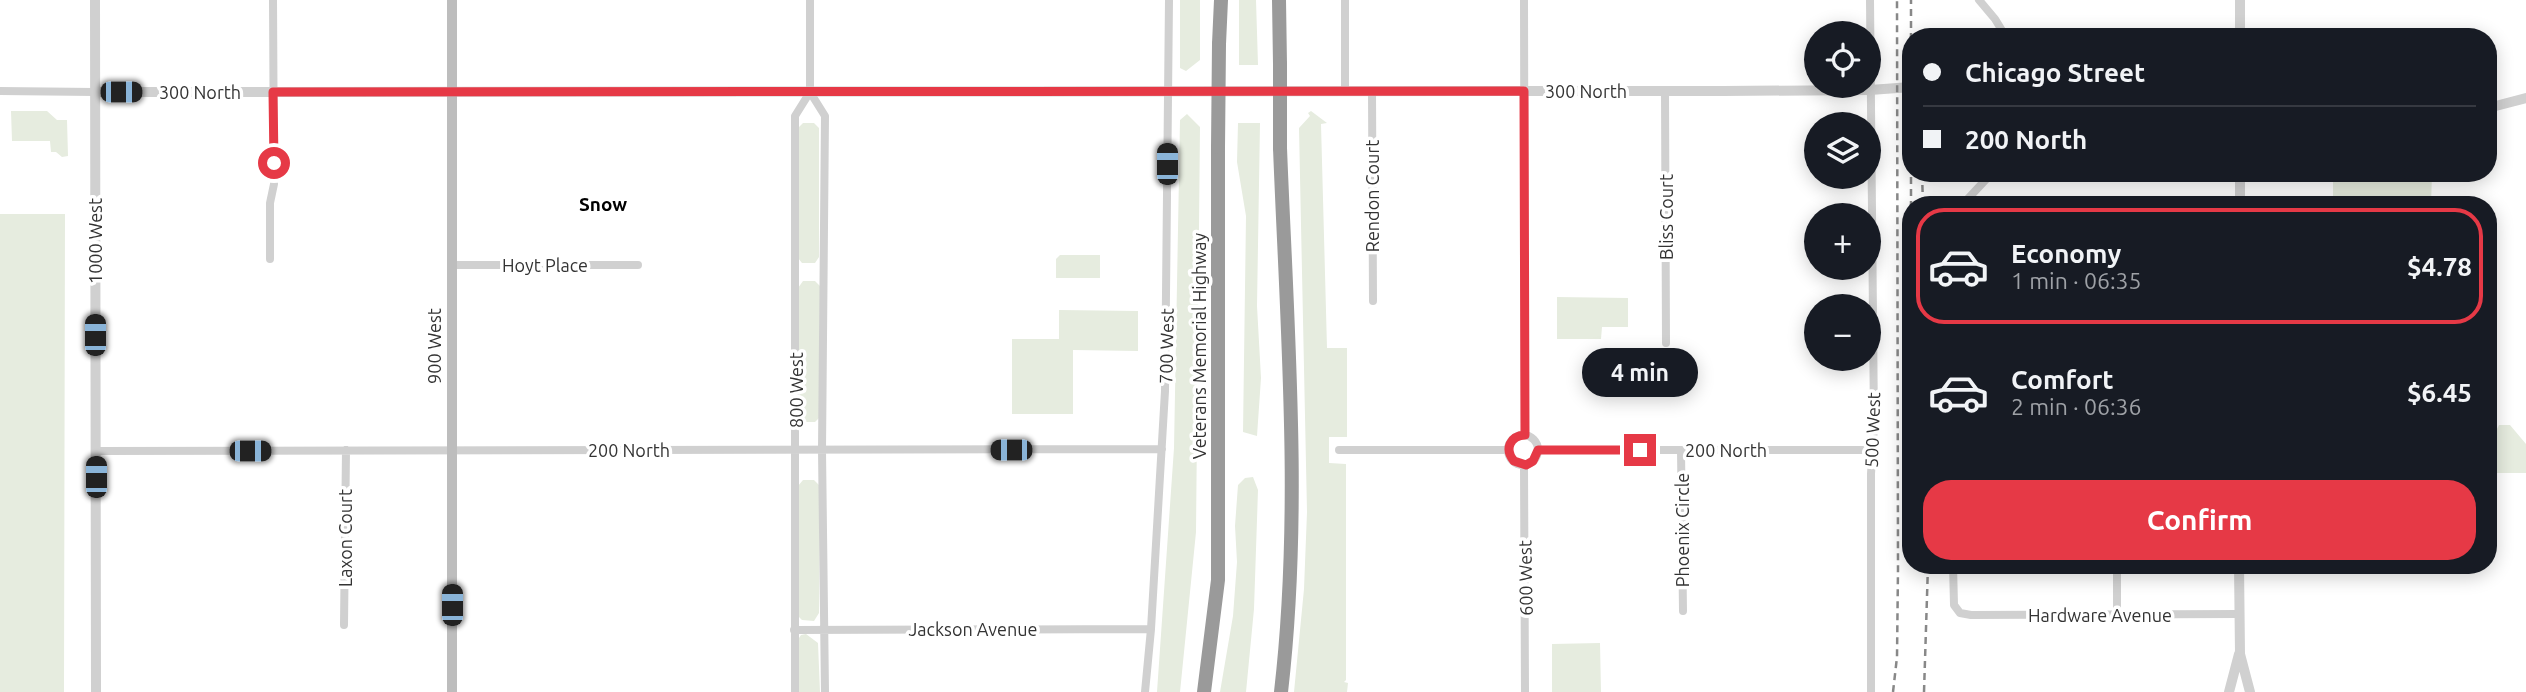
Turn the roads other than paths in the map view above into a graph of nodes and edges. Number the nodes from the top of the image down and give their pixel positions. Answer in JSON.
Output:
{"nodes":[{"id":1,"x":95,"y":0,"type":"edge"},
{"id":2,"x":273,"y":0,"type":"edge"},
{"id":3,"x":452,"y":0,"type":"edge"},
{"id":4,"x":810,"y":0,"type":"edge"},
{"id":5,"x":1168,"y":0,"type":"edge"},
{"id":6,"x":1221,"y":0,"type":"edge"},
{"id":7,"x":1279,"y":0,"type":"edge"},
{"id":8,"x":1345,"y":0,"type":"edge"},
{"id":9,"x":1524,"y":0,"type":"edge"},
{"id":10,"x":1870,"y":0,"type":"edge"},
{"id":11,"x":1979,"y":0,"type":"edge"},
{"id":12,"x":2240,"y":0,"type":"edge"},
{"id":13,"x":1870,"y":21,"type":"edge"},
{"id":14,"x":2002,"y":28,"type":"edge"},
{"id":15,"x":2240,"y":28,"type":"edge"},
{"id":16,"x":1804,"y":90,"type":"edge"},
{"id":17,"x":1881,"y":90,"type":"edge"},
{"id":18,"x":1902,"y":90,"type":"edge"},
{"id":19,"x":0,"y":91,"type":"edge"},
{"id":20,"x":1168,"y":91,"type":"junction"},
{"id":21,"x":1345,"y":91,"type":"junction"},
{"id":22,"x":1371,"y":91,"type":"junction"},
{"id":23,"x":1524,"y":91,"type":"junction"},
{"id":24,"x":1665,"y":91,"type":"junction"},
{"id":25,"x":95,"y":92,"type":"junction"},
{"id":26,"x":273,"y":92,"type":"junction"},
{"id":27,"x":452,"y":92,"type":"junction"},
{"id":28,"x":810,"y":92,"type":"junction"},
{"id":29,"x":1870,"y":98,"type":"edge"},
{"id":30,"x":2526,"y":98,"type":"edge"},
{"id":31,"x":2497,"y":106,"type":"edge"},
{"id":32,"x":1984,"y":182,"type":"edge"},
{"id":33,"x":1970,"y":196,"type":"edge"},
{"id":34,"x":270,"y":259,"type":"dead end"},
{"id":35,"x":452,"y":265,"type":"junction"},
{"id":36,"x":638,"y":265,"type":"dead end"},
{"id":37,"x":1373,"y":301,"type":"dead end"},
{"id":38,"x":1666,"y":343,"type":"dead end"},
{"id":39,"x":1525,"y":435,"type":"junction"},
{"id":40,"x":1162,"y":449,"type":"junction"},
{"id":41,"x":345,"y":450,"type":"junction"},
{"id":42,"x":452,"y":450,"type":"junction"},
{"id":43,"x":796,"y":450,"type":"junction"},
{"id":44,"x":822,"y":450,"type":"junction"},
{"id":45,"x":1339,"y":450,"type":"dead end"},
{"id":46,"x":1508,"y":450,"type":"junction"},
{"id":47,"x":1538,"y":450,"type":"junction"},
{"id":48,"x":1681,"y":450,"type":"junction"},
{"id":49,"x":1871,"y":450,"type":"junction"},
{"id":50,"x":96,"y":451,"type":"junction"},
{"id":51,"x":1524,"y":465,"type":"junction"},
{"id":52,"x":1953,"y":574,"type":"edge"},
{"id":53,"x":2117,"y":574,"type":"edge"},
{"id":54,"x":2239,"y":574,"type":"edge"},
{"id":55,"x":1683,"y":611,"type":"dead end"},
{"id":56,"x":2239,"y":614,"type":"junction"},
{"id":57,"x":2117,"y":615,"type":"junction"},
{"id":58,"x":344,"y":625,"type":"dead end"},
{"id":59,"x":794,"y":629,"type":"junction"},
{"id":60,"x":825,"y":629,"type":"junction"},
{"id":61,"x":1152,"y":629,"type":"junction"},
{"id":62,"x":2239,"y":654,"type":"junction"},
{"id":63,"x":96,"y":692,"type":"edge"},
{"id":64,"x":452,"y":692,"type":"edge"},
{"id":65,"x":795,"y":692,"type":"edge"},
{"id":66,"x":825,"y":692,"type":"edge"},
{"id":67,"x":1145,"y":692,"type":"edge"},
{"id":68,"x":1204,"y":692,"type":"edge"},
{"id":69,"x":1280,"y":692,"type":"edge"},
{"id":70,"x":1525,"y":692,"type":"edge"},
{"id":71,"x":1871,"y":692,"type":"edge"},
{"id":72,"x":2229,"y":692,"type":"edge"},
{"id":73,"x":2250,"y":692,"type":"edge"}],
"edges":[{"from":1,"to":25,"type":"street","name":"1000 West"},
{"from":2,"to":26,"type":"street"},
{"from":3,"to":27,"type":"main road","name":"900 West"},
{"from":4,"to":28,"type":"street","name":"800 West"},
{"from":5,"to":20,"type":"street","name":"700 West"},
{"from":6,"to":68,"type":"highway","name":"Veterans Memorial Highway","bridge":true},
{"from":7,"to":69,"type":"highway","bridge":true},
{"from":8,"to":21,"type":"street"},
{"from":9,"to":23,"type":"street"},
{"from":10,"to":13,"type":"street","name":"500 West"},
{"from":11,"to":14,"type":"street"},
{"from":12,"to":15,"type":"street"},
{"from":16,"to":24,"type":"street","name":"300 North"},
{"from":17,"to":18,"type":"street","name":"300 North"},
{"from":19,"to":25,"type":"street","name":"300 North"},
{"from":20,"to":21,"type":"street","name":"300 North"},
{"from":20,"to":28,"type":"street","name":"300 North"},
{"from":20,"to":40,"type":"street","name":"700 West"},
{"from":21,"to":22,"type":"street","name":"300 North"},
{"from":22,"to":23,"type":"street","name":"300 North"},
{"from":22,"to":37,"type":"street","name":"Rendon Court"},
{"from":23,"to":24,"type":"street","name":"300 North"},
{"from":23,"to":39,"type":"street"},
{"from":24,"to":38,"type":"street","name":"Bliss Court"},
{"from":25,"to":26,"type":"street","name":"300 North"},
{"from":25,"to":50,"type":"street","name":"1000 West"},
{"from":26,"to":27,"type":"street","name":"300 North"},
{"from":26,"to":34,"type":"street"},
{"from":27,"to":28,"type":"street","name":"300 North"},
{"from":27,"to":35,"type":"main road","name":"900 West"},
{"from":28,"to":43,"type":"street","name":"800 West"},
{"from":28,"to":44,"type":"street","name":"800 West"},
{"from":29,"to":49,"type":"street","name":"500 West"},
{"from":30,"to":31,"type":"street"},
{"from":32,"to":33,"type":"street"},
{"from":35,"to":36,"type":"street","name":"Hoyt Place"},
{"from":35,"to":42,"type":"main road","name":"900 West"},
{"from":39,"to":46,"type":"street"},
{"from":39,"to":47,"type":"street"},
{"from":40,"to":44,"type":"street","name":"200 North"},
{"from":40,"to":61,"type":"street","name":"700 West"},
{"from":41,"to":42,"type":"street","name":"200 North"},
{"from":41,"to":50,"type":"street","name":"200 North"},
{"from":41,"to":58,"type":"street","name":"Laxon Court"},
{"from":42,"to":43,"type":"street","name":"200 North"},
{"from":42,"to":64,"type":"main road","name":"900 West"},
{"from":43,"to":44,"type":"street","name":"200 North"},
{"from":43,"to":59,"type":"street","name":"800 West"},
{"from":44,"to":60,"type":"street","name":"800 West"},
{"from":45,"to":46,"type":"street"},
{"from":46,"to":51,"type":"street"},
{"from":47,"to":48,"type":"street","name":"200 North"},
{"from":47,"to":51,"type":"street"},
{"from":48,"to":49,"type":"street","name":"200 North"},
{"from":48,"to":55,"type":"street","name":"Phoenix Circle"},
{"from":49,"to":71,"type":"street","name":"500 West"},
{"from":50,"to":63,"type":"street","name":"1000 West"},
{"from":51,"to":70,"type":"street","name":"600 West"},
{"from":52,"to":57,"type":"street","name":"Hardware Avenue"},
{"from":53,"to":57,"type":"street"},
{"from":54,"to":56,"type":"street"},
{"from":56,"to":57,"type":"street","name":"Hardware Avenue"},
{"from":56,"to":62,"type":"street"},
{"from":59,"to":60,"type":"street","name":"Jackson Avenue"},
{"from":59,"to":65,"type":"street","name":"800 West"},
{"from":60,"to":61,"type":"street","name":"Jackson Avenue"},
{"from":60,"to":66,"type":"street","name":"800 West"},
{"from":61,"to":67,"type":"street","name":"700 West"},
{"from":62,"to":72,"type":"street"},
{"from":62,"to":73,"type":"street"}]}
